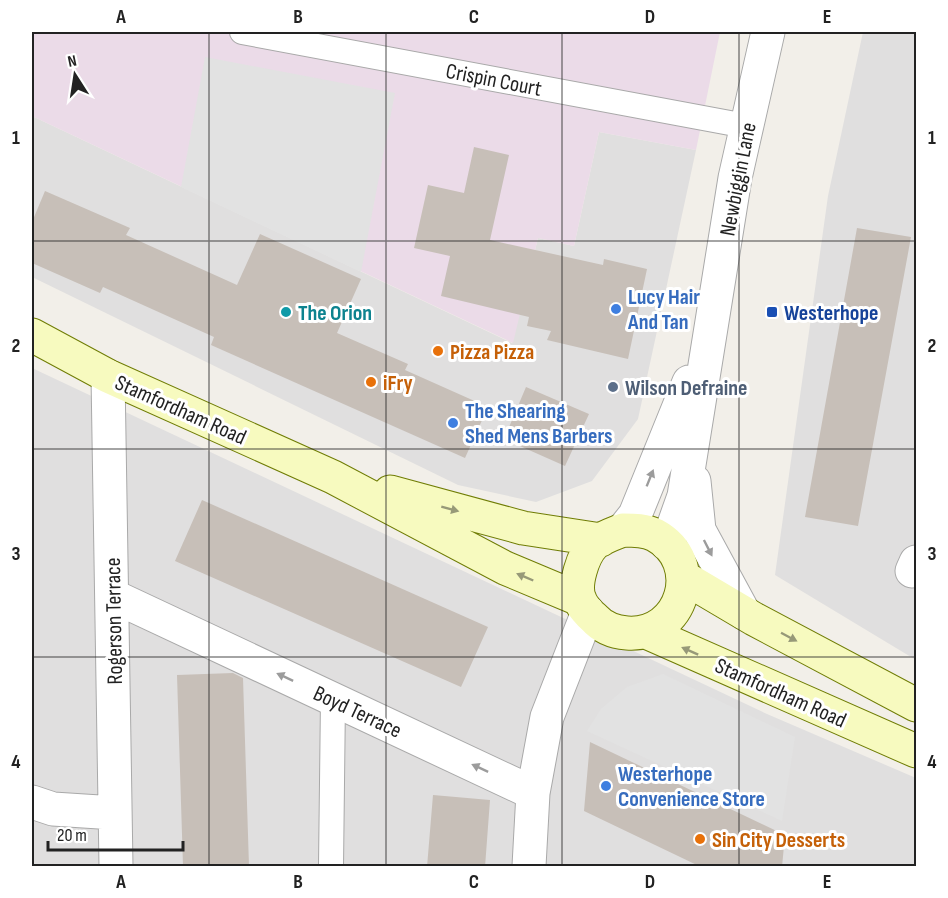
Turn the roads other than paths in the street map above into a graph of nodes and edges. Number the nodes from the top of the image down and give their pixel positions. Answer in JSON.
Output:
{"nodes":[{"id":1,"x":242,"y":32,"type":"edge"},
{"id":2,"x":768,"y":32,"type":"edge"},
{"id":3,"x":746,"y":126,"type":"junction"},
{"id":4,"x":711,"y":327,"type":"junction"},
{"id":5,"x":32,"y":335,"type":"edge"},
{"id":6,"x":108,"y":376,"type":"junction"},
{"id":7,"x":691,"y":450,"type":"junction"},
{"id":8,"x":333,"y":477,"type":"junction"},
{"id":9,"x":612,"y":535,"type":"junction"},
{"id":10,"x":667,"y":544,"type":"junction"},
{"id":11,"x":683,"y":577,"type":"junction"},
{"id":12,"x":113,"y":596,"type":"junction"},
{"id":13,"x":592,"y":613,"type":"junction"},
{"id":14,"x":744,"y":613,"type":"junction"},
{"id":15,"x":646,"y":632,"type":"junction"},
{"id":16,"x":333,"y":699,"type":"junction"},
{"id":17,"x":916,"y":705,"type":"edge"},
{"id":18,"x":916,"y":751,"type":"edge"},
{"id":19,"x":533,"y":793,"type":"junction"},
{"id":20,"x":32,"y":802,"type":"edge"},
{"id":21,"x":115,"y":813,"type":"junction"},
{"id":22,"x":116,"y":867,"type":"edge"},
{"id":23,"x":331,"y":867,"type":"edge"},
{"id":24,"x":529,"y":867,"type":"edge"}],
"edges":[{"from":1,"to":3,"type":"lane","name":"Crispin Court"},
{"from":2,"to":3,"type":"street","name":"Newbiggin Lane"},
{"from":3,"to":4,"type":"street","name":"Newbiggin Lane"},
{"from":4,"to":7,"type":"street","name":"Newbiggin Lane"},
{"from":9,"to":4,"type":"street","name":"Newbiggin Lane","one_way":true},
{"from":5,"to":6,"type":"main road","name":"Stamfordham Road"},
{"from":6,"to":8,"type":"main road","name":"Stamfordham Road"},
{"from":6,"to":12,"type":"street","name":"Rogerson Terrace"},
{"from":7,"to":10,"type":"street","name":"Newbiggin Lane"},
{"from":7,"to":14,"type":"street","one_way":true},
{"from":8,"to":9,"type":"main road","name":"Stamfordham Road","one_way":true},
{"from":13,"to":8,"type":"main road","name":"Stamfordham Road","one_way":true},
{"from":9,"to":10,"type":"main road"},
{"from":9,"to":13,"type":"main road"},
{"from":10,"to":11,"type":"main road"},
{"from":11,"to":14,"type":"main road"},
{"from":11,"to":15,"type":"main road"},
{"from":16,"to":12,"type":"street","name":"Boyd Terrace","one_way":true},
{"from":12,"to":21,"type":"street","name":"Rogerson Terrace"},
{"from":13,"to":15,"type":"main road"},
{"from":13,"to":19,"type":"street"},
{"from":14,"to":17,"type":"main road","one_way":true},
{"from":18,"to":15,"type":"main road","name":"Stamfordham Road","one_way":true},
{"from":19,"to":16,"type":"street","name":"Boyd Terrace","one_way":true},
{"from":16,"to":23,"type":"lane"},
{"from":19,"to":24,"type":"street"},
{"from":20,"to":21,"type":"street"},
{"from":21,"to":22,"type":"street","name":"Rogerson Terrace"}]}
